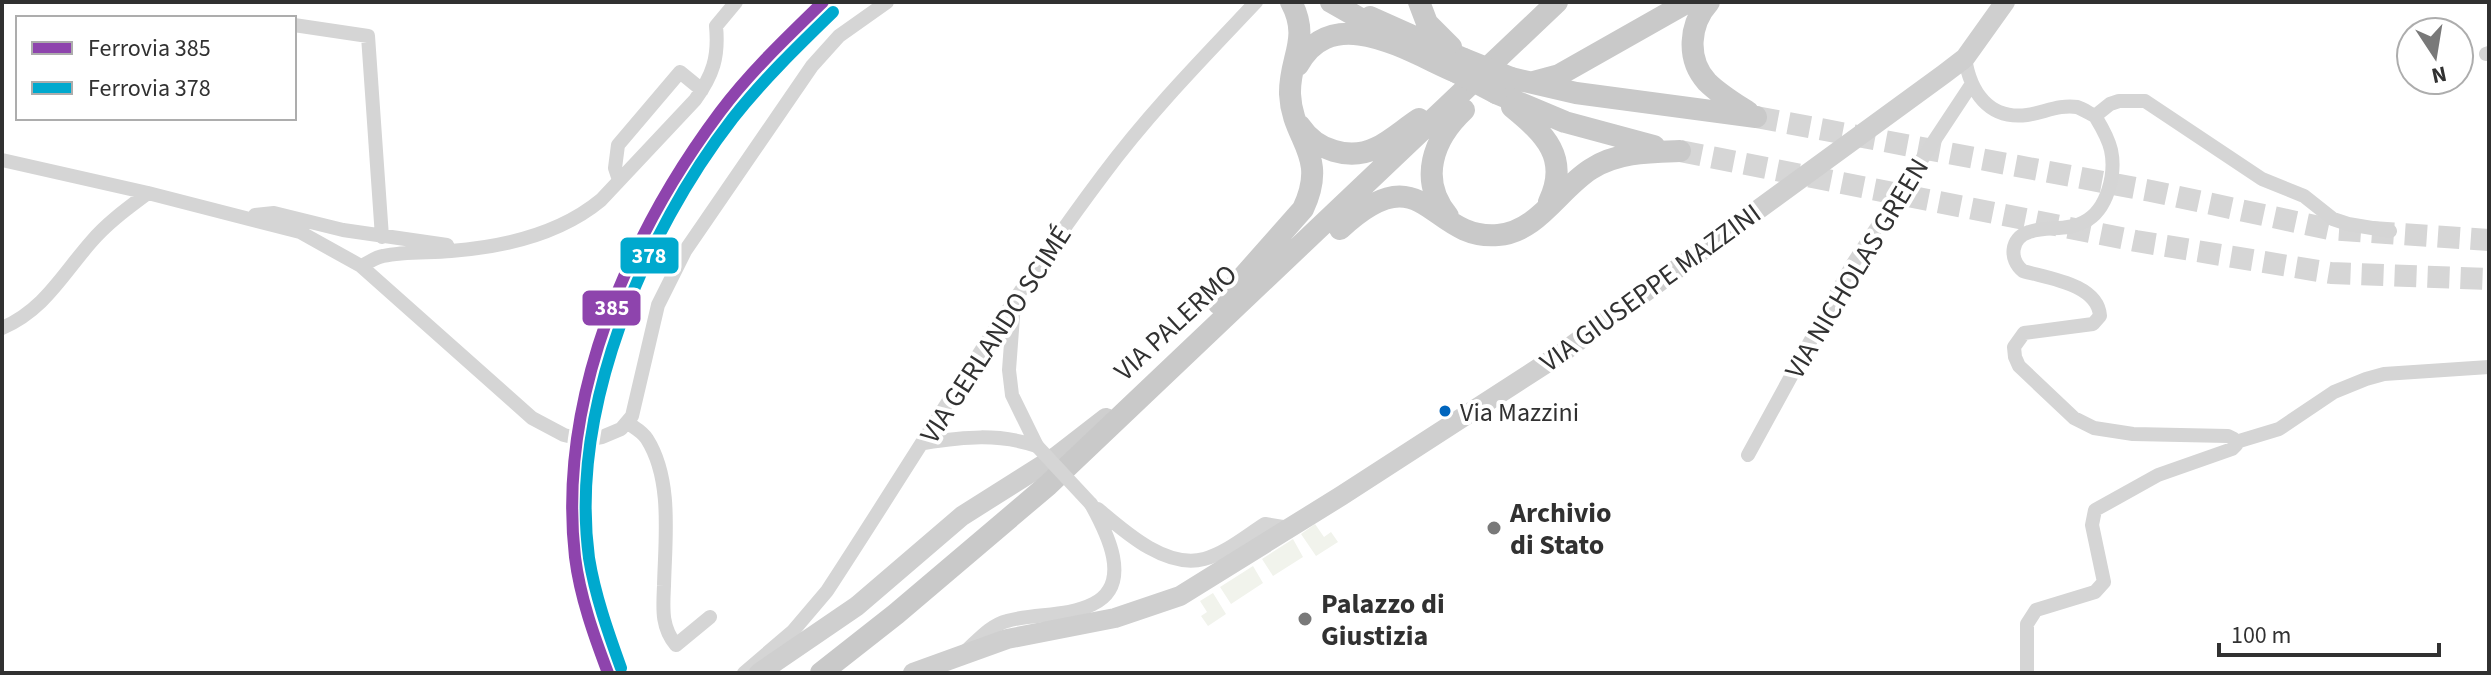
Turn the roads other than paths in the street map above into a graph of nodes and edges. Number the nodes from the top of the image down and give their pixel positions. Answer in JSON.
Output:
{"nodes":[{"id":1,"x":736,"y":2,"type":"edge"},
{"id":2,"x":887,"y":2,"type":"edge"},
{"id":3,"x":1256,"y":2,"type":"edge"},
{"id":4,"x":1334,"y":2,"type":"edge"},
{"id":5,"x":1419,"y":2,"type":"edge"},
{"id":6,"x":1688,"y":2,"type":"edge"},
{"id":7,"x":1709,"y":2,"type":"edge"},
{"id":8,"x":2005,"y":2,"type":"edge"},
{"id":9,"x":1292,"y":3,"type":"edge"},
{"id":10,"x":1547,"y":6,"type":"edge"},
{"id":11,"x":296,"y":25,"type":"edge"},
{"id":12,"x":1965,"y":58,"type":"junction"},
{"id":13,"x":1460,"y":66,"type":"junction"},
{"id":14,"x":1294,"y":73,"type":"junction"},
{"id":15,"x":1482,"y":74,"type":"junction"},
{"id":16,"x":1512,"y":85,"type":"junction"},
{"id":17,"x":1971,"y":85,"type":"junction"},
{"id":18,"x":702,"y":90,"type":"junction"},
{"id":19,"x":2095,"y":116,"type":"junction"},
{"id":20,"x":1298,"y":122,"type":"junction"},
{"id":21,"x":2,"y":160,"type":"edge"},
{"id":22,"x":619,"y":180,"type":"junction"},
{"id":23,"x":148,"y":193,"type":"junction"},
{"id":24,"x":1542,"y":212,"type":"junction"},
{"id":25,"x":244,"y":216,"type":"junction"},
{"id":26,"x":1458,"y":225,"type":"junction"},
{"id":27,"x":2390,"y":231,"type":"dead end"},
{"id":28,"x":382,"y":237,"type":"junction"},
{"id":29,"x":462,"y":250,"type":"junction"},
{"id":30,"x":361,"y":266,"type":"junction"},
{"id":31,"x":1014,"y":298,"type":"junction"},
{"id":32,"x":2,"y":328,"type":"edge"},
{"id":33,"x":2489,"y":367,"type":"edge"},
{"id":34,"x":1163,"y":374,"type":"junction"},
{"id":35,"x":628,"y":423,"type":"junction"},
{"id":36,"x":2236,"y":442,"type":"junction"},
{"id":37,"x":924,"y":443,"type":"junction"},
{"id":38,"x":1037,"y":446,"type":"junction"},
{"id":39,"x":1748,"y":455,"type":"dead end"},
{"id":40,"x":1091,"y":504,"type":"junction"},
{"id":41,"x":1289,"y":528,"type":"junction"},
{"id":42,"x":896,"y":614,"type":"junction"},
{"id":43,"x":710,"y":617,"type":"dead end"},
{"id":44,"x":965,"y":653,"type":"junction"},
{"id":45,"x":744,"y":673,"type":"edge"},
{"id":46,"x":759,"y":673,"type":"edge"},
{"id":47,"x":821,"y":673,"type":"edge"},
{"id":48,"x":913,"y":673,"type":"edge"},
{"id":49,"x":2027,"y":673,"type":"edge"}],
"edges":[{"from":1,"to":18,"type":"street"},
{"from":2,"to":35,"type":"street"},
{"from":3,"to":31,"type":"street","name":"VIA GERLANDO SCIMÉ"},
{"from":4,"to":13,"type":"main road"},
{"from":5,"to":13,"type":"main road"},
{"from":6,"to":16,"type":"main road"},
{"from":7,"to":16,"type":"main road"},
{"from":8,"to":12,"type":"street","name":"VIA GIUSEPPE MAZZINI"},
{"from":9,"to":14,"type":"main road"},
{"from":10,"to":15,"type":"main road","name":"VIA PALERMO"},
{"from":10,"to":26,"type":"main road"},
{"from":11,"to":28,"type":"street"},
{"from":12,"to":17,"type":"street"},
{"from":12,"to":41,"type":"street","name":"VIA GIUSEPPE MAZZINI"},
{"from":13,"to":14,"type":"main road"},
{"from":13,"to":16,"type":"main road","bridge":true},
{"from":14,"to":20,"type":"main road"},
{"from":15,"to":20,"type":"main road"},
{"from":15,"to":34,"type":"main road","name":"VIA PALERMO"},
{"from":16,"to":24,"type":"main road"},
{"from":16,"to":24,"type":"main road"},
{"from":17,"to":19,"type":"street"},
{"from":17,"to":39,"type":"street","name":"VIA NICHOLAS GREEN"},
{"from":18,"to":22,"type":"street"},
{"from":18,"to":22,"type":"street"},
{"from":19,"to":27,"type":"street"},
{"from":19,"to":36,"type":"street"},
{"from":20,"to":34,"type":"main road"},
{"from":21,"to":23,"type":"street"},
{"from":22,"to":29,"type":"street"},
{"from":23,"to":25,"type":"street"},
{"from":23,"to":32,"type":"street"},
{"from":24,"to":26,"type":"main road"},
{"from":25,"to":28,"type":"street"},
{"from":25,"to":30,"type":"street"},
{"from":26,"to":42,"type":"main road"},
{"from":28,"to":29,"type":"street"},
{"from":29,"to":30,"type":"street"},
{"from":30,"to":35,"type":"street"},
{"from":31,"to":37,"type":"street","name":"VIA GERLANDO SCIMÉ"},
{"from":31,"to":38,"type":"street"},
{"from":33,"to":36,"type":"street"},
{"from":34,"to":42,"type":"main road","name":"VIA PALERMO"},
{"from":34,"to":46,"type":"street"},
{"from":35,"to":43,"type":"street"},
{"from":36,"to":49,"type":"street"},
{"from":37,"to":38,"type":"street"},
{"from":37,"to":45,"type":"street","name":"VIA GERLANDO SCIMÉ"},
{"from":38,"to":40,"type":"street","bridge":true},
{"from":40,"to":41,"type":"street"},
{"from":40,"to":44,"type":"street"},
{"from":41,"to":44,"type":"street","name":"VIA GIUSEPPE MAZZINI"},
{"from":42,"to":47,"type":"main road","name":"VIA PALERMO"},
{"from":44,"to":48,"type":"street","name":"VIA GIUSEPPE MAZZINI"}]}
